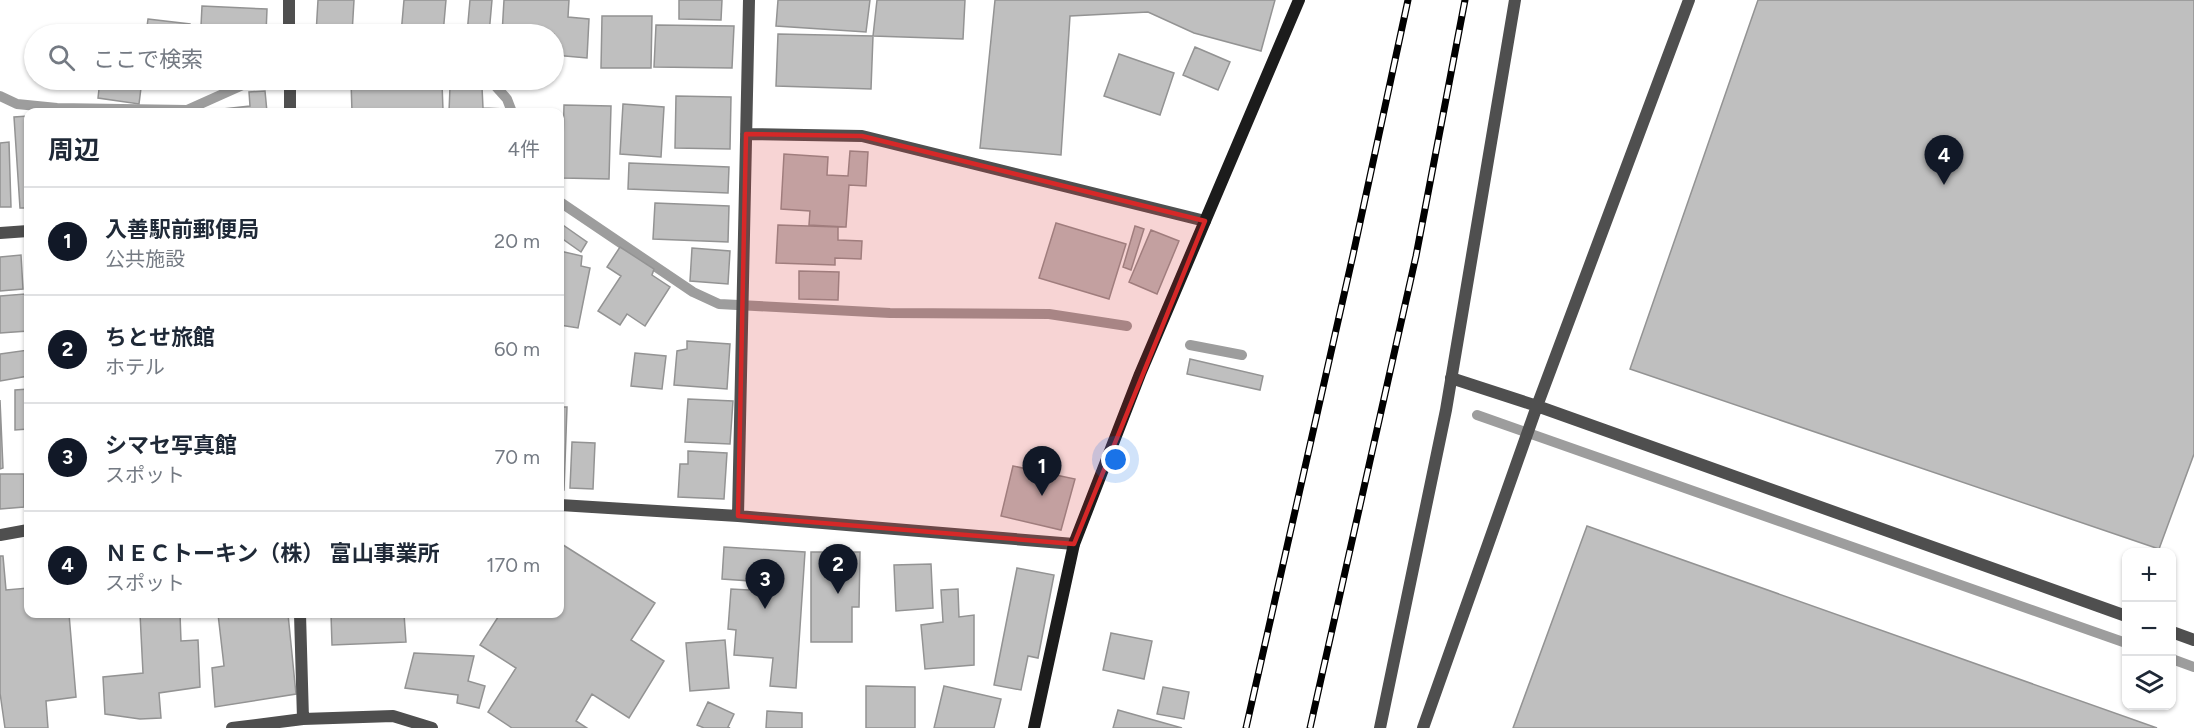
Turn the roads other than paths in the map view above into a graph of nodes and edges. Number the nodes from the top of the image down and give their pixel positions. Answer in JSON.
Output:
{"nodes":[{"id":1,"x":289,"y":0,"type":"edge"},
{"id":2,"x":749,"y":0,"type":"edge"},
{"id":3,"x":1299,"y":0,"type":"edge"},
{"id":4,"x":1515,"y":0,"type":"edge"},
{"id":5,"x":1689,"y":0,"type":"edge"},
{"id":6,"x":290,"y":24,"type":"edge"},
{"id":7,"x":290,"y":90,"type":"edge"},
{"id":8,"x":290,"y":108,"type":"edge"},
{"id":9,"x":746,"y":134,"type":"junction"},
{"id":10,"x":1205,"y":221,"type":"junction"},
{"id":11,"x":24,"y":231,"type":"edge"},
{"id":12,"x":0,"y":233,"type":"edge"},
{"id":13,"x":1451,"y":378,"type":"junction"},
{"id":14,"x":1537,"y":406,"type":"junction"},
{"id":15,"x":564,"y":504,"type":"edge"},
{"id":16,"x":738,"y":516,"type":"junction"},
{"id":17,"x":24,"y":531,"type":"edge"},
{"id":18,"x":0,"y":535,"type":"edge"},
{"id":19,"x":1074,"y":544,"type":"junction"},
{"id":20,"x":2122,"y":614,"type":"edge"},
{"id":21,"x":300,"y":618,"type":"edge"},
{"id":22,"x":2176,"y":633,"type":"edge"},
{"id":23,"x":2194,"y":640,"type":"edge"},
{"id":24,"x":303,"y":720,"type":"junction"},
{"id":25,"x":246,"y":727,"type":"edge"},
{"id":26,"x":232,"y":728,"type":"edge"},
{"id":27,"x":432,"y":728,"type":"edge"},
{"id":28,"x":1034,"y":728,"type":"edge"},
{"id":29,"x":1380,"y":728,"type":"edge"},
{"id":30,"x":1423,"y":728,"type":"edge"}],
"edges":[{"from":1,"to":6,"type":"street"},
{"from":2,"to":9,"type":"street"},
{"from":3,"to":10,"type":"street"},
{"from":4,"to":13,"type":"street"},
{"from":5,"to":14,"type":"street"},
{"from":7,"to":8,"type":"street"},
{"from":9,"to":10,"type":"street"},
{"from":9,"to":16,"type":"street"},
{"from":10,"to":19,"type":"street"},
{"from":11,"to":12,"type":"street"},
{"from":13,"to":14,"type":"street"},
{"from":13,"to":29,"type":"street"},
{"from":14,"to":20,"type":"street"},
{"from":14,"to":30,"type":"street"},
{"from":15,"to":16,"type":"street"},
{"from":16,"to":19,"type":"street"},
{"from":17,"to":18,"type":"street"},
{"from":19,"to":28,"type":"street"},
{"from":21,"to":24,"type":"street"},
{"from":22,"to":23,"type":"street"},
{"from":24,"to":25,"type":"street"},
{"from":24,"to":27,"type":"street"},
{"from":25,"to":26,"type":"street"}]}
